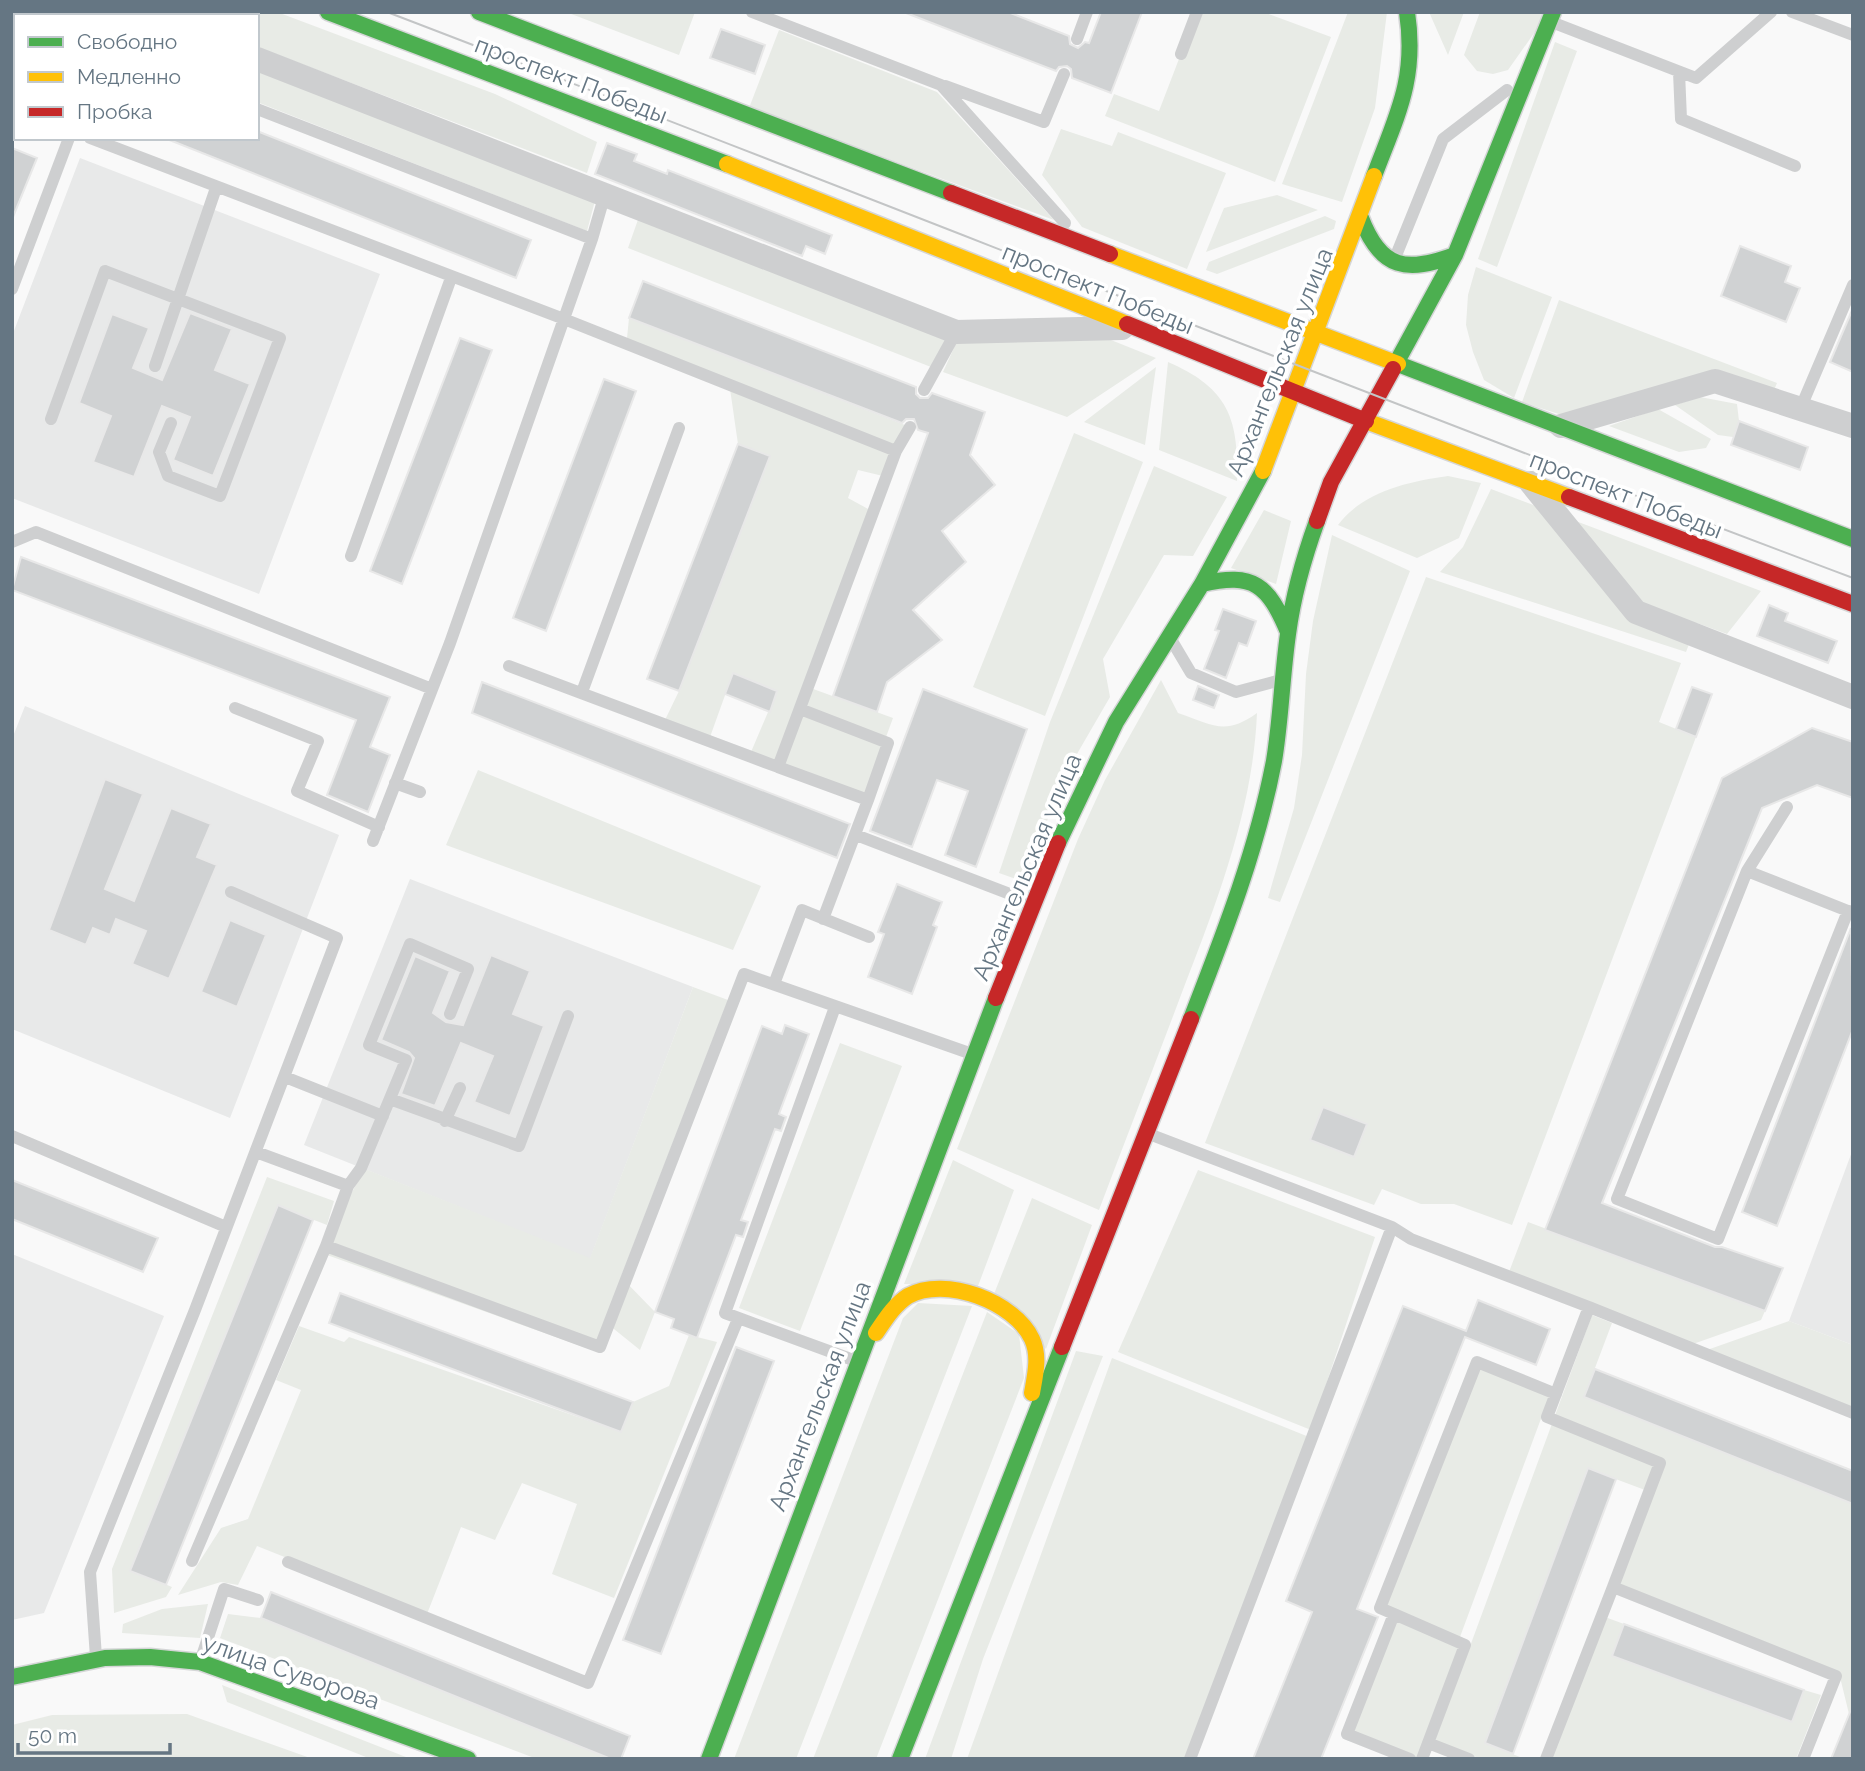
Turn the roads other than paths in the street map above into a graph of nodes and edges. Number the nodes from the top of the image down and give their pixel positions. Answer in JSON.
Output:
{"nodes":[{"id":1,"x":328,"y":12,"type":"edge"},
{"id":2,"x":479,"y":12,"type":"edge"},
{"id":3,"x":752,"y":12,"type":"edge"},
{"id":4,"x":1087,"y":12,"type":"edge"},
{"id":5,"x":1196,"y":12,"type":"edge"},
{"id":6,"x":1407,"y":12,"type":"edge"},
{"id":7,"x":1771,"y":12,"type":"edge"},
{"id":8,"x":1792,"y":12,"type":"edge"},
{"id":9,"x":1551,"y":17,"type":"edge"},
{"id":10,"x":1853,"y":35,"type":"edge"},
{"id":11,"x":1077,"y":39,"type":"dead end"},
{"id":12,"x":1181,"y":54,"type":"dead end"},
{"id":13,"x":259,"y":60,"type":"edge"},
{"id":14,"x":1530,"y":69,"type":"junction"},
{"id":15,"x":1679,"y":72,"type":"junction"},
{"id":16,"x":1064,"y":74,"type":"dead end"},
{"id":17,"x":941,"y":85,"type":"junction"},
{"id":18,"x":259,"y":110,"type":"edge"},
{"id":19,"x":68,"y":140,"type":"edge"},
{"id":20,"x":95,"y":140,"type":"edge"},
{"id":21,"x":1795,"y":166,"type":"dead end"},
{"id":22,"x":216,"y":188,"type":"junction"},
{"id":23,"x":606,"y":194,"type":"junction"},
{"id":24,"x":1361,"y":218,"type":"junction"},
{"id":25,"x":592,"y":239,"type":"junction"},
{"id":26,"x":1081,"y":242,"type":"junction"},
{"id":27,"x":1455,"y":255,"type":"junction"},
{"id":28,"x":1394,"y":261,"type":"junction"},
{"id":29,"x":452,"y":278,"type":"junction"},
{"id":30,"x":1853,"y":285,"type":"edge"},
{"id":31,"x":12,"y":289,"type":"edge"},
{"id":32,"x":180,"y":298,"type":"junction"},
{"id":33,"x":564,"y":319,"type":"junction"},
{"id":34,"x":1132,"y":328,"type":"junction"},
{"id":35,"x":956,"y":332,"type":"junction"},
{"id":36,"x":1317,"y":334,"type":"junction"},
{"id":37,"x":1398,"y":364,"type":"junction"},
{"id":38,"x":155,"y":366,"type":"dead end"},
{"id":39,"x":924,"y":390,"type":"dead end"},
{"id":40,"x":1294,"y":393,"type":"junction"},
{"id":41,"x":1801,"y":407,"type":"junction"},
{"id":42,"x":51,"y":419,"type":"dead end"},
{"id":43,"x":1366,"y":421,"type":"junction"},
{"id":44,"x":171,"y":423,"type":"dead end"},
{"id":45,"x":910,"y":426,"type":"dead end"},
{"id":46,"x":1561,"y":426,"type":"junction"},
{"id":47,"x":1853,"y":426,"type":"edge"},
{"id":48,"x":680,"y":428,"type":"dead end"},
{"id":49,"x":896,"y":451,"type":"junction"},
{"id":50,"x":1531,"y":483,"type":"junction"},
{"id":51,"x":1853,"y":539,"type":"edge"},
{"id":52,"x":12,"y":542,"type":"edge"},
{"id":53,"x":351,"y":556,"type":"dead end"},
{"id":54,"x":1202,"y":583,"type":"junction"},
{"id":55,"x":1853,"y":604,"type":"edge"},
{"id":56,"x":1288,"y":632,"type":"junction"},
{"id":57,"x":1169,"y":634,"type":"junction"},
{"id":58,"x":509,"y":666,"type":"dead end"},
{"id":59,"x":1283,"y":679,"type":"junction"},
{"id":60,"x":432,"y":690,"type":"junction"},
{"id":61,"x":582,"y":692,"type":"junction"},
{"id":62,"x":1853,"y":697,"type":"edge"},
{"id":63,"x":235,"y":708,"type":"dead end"},
{"id":64,"x":800,"y":709,"type":"junction"},
{"id":65,"x":778,"y":767,"type":"junction"},
{"id":66,"x":396,"y":783,"type":"junction"},
{"id":67,"x":420,"y":792,"type":"dead end"},
{"id":68,"x":868,"y":800,"type":"junction"},
{"id":69,"x":1787,"y":807,"type":"dead end"},
{"id":70,"x":379,"y":827,"type":"junction"},
{"id":71,"x":856,"y":835,"type":"junction"},
{"id":72,"x":373,"y":841,"type":"dead end"},
{"id":73,"x":1747,"y":871,"type":"junction"},
{"id":74,"x":230,"y":892,"type":"dead end"},
{"id":75,"x":1032,"y":903,"type":"junction"},
{"id":76,"x":1851,"y":912,"type":"edge"},
{"id":77,"x":823,"y":919,"type":"junction"},
{"id":78,"x":869,"y":937,"type":"dead end"},
{"id":79,"x":774,"y":984,"type":"junction"},
{"id":80,"x":835,"y":1007,"type":"junction"},
{"id":81,"x":450,"y":1014,"type":"dead end"},
{"id":82,"x":568,"y":1016,"type":"dead end"},
{"id":83,"x":974,"y":1055,"type":"junction"},
{"id":84,"x":285,"y":1077,"type":"junction"},
{"id":85,"x":460,"y":1088,"type":"dead end"},
{"id":86,"x":390,"y":1099,"type":"junction"},
{"id":87,"x":383,"y":1116,"type":"junction"},
{"id":88,"x":445,"y":1121,"type":"junction"},
{"id":89,"x":1147,"y":1133,"type":"junction"},
{"id":90,"x":12,"y":1136,"type":"edge"},
{"id":91,"x":256,"y":1152,"type":"junction"},
{"id":92,"x":348,"y":1186,"type":"junction"},
{"id":93,"x":226,"y":1227,"type":"junction"},
{"id":94,"x":1392,"y":1227,"type":"junction"},
{"id":95,"x":326,"y":1246,"type":"junction"},
{"id":96,"x":1589,"y":1307,"type":"junction"},
{"id":97,"x":737,"y":1319,"type":"junction"},
{"id":98,"x":857,"y":1361,"type":"junction"},
{"id":99,"x":1556,"y":1394,"type":"junction"},
{"id":100,"x":1853,"y":1413,"type":"edge"},
{"id":101,"x":1023,"y":1440,"type":"junction"},
{"id":102,"x":192,"y":1561,"type":"dead end"},
{"id":103,"x":288,"y":1562,"type":"dead end"},
{"id":104,"x":1613,"y":1587,"type":"junction"},
{"id":105,"x":258,"y":1600,"type":"dead end"},
{"id":106,"x":1394,"y":1614,"type":"junction"},
{"id":107,"x":96,"y":1658,"type":"junction"},
{"id":108,"x":200,"y":1662,"type":"junction"},
{"id":109,"x":12,"y":1677,"type":"edge"},
{"id":110,"x":1428,"y":1743,"type":"junction"},
{"id":111,"x":442,"y":1754,"type":"edge"},
{"id":112,"x":468,"y":1759,"type":"edge"},
{"id":113,"x":709,"y":1759,"type":"edge"},
{"id":114,"x":900,"y":1759,"type":"edge"},
{"id":115,"x":1190,"y":1759,"type":"edge"},
{"id":116,"x":1410,"y":1759,"type":"edge"},
{"id":117,"x":1422,"y":1759,"type":"edge"},
{"id":118,"x":1469,"y":1759,"type":"edge"},
{"id":119,"x":1546,"y":1759,"type":"edge"},
{"id":120,"x":1803,"y":1759,"type":"edge"}],
"edges":[{"from":1,"to":34,"type":"main road","name":"проспект Победы"},
{"from":2,"to":26,"type":"main road","name":"проспект Победы"},
{"from":3,"to":17,"type":"lane"},
{"from":4,"to":11,"type":"lane"},
{"from":5,"to":12,"type":"lane"},
{"from":6,"to":24,"type":"main road","name":"Архангельская улица"},
{"from":7,"to":15,"type":"lane"},
{"from":8,"to":10,"type":"lane"},
{"from":9,"to":14,"type":"main road"},
{"from":9,"to":15,"type":"lane"},
{"from":13,"to":23,"type":"street"},
{"from":14,"to":27,"type":"main road"},
{"from":14,"to":28,"type":"lane"},
{"from":15,"to":21,"type":"lane"},
{"from":16,"to":17,"type":"lane"},
{"from":17,"to":26,"type":"lane"},
{"from":18,"to":25,"type":"lane"},
{"from":19,"to":31,"type":"lane"},
{"from":20,"to":22,"type":"lane"},
{"from":22,"to":29,"type":"lane"},
{"from":22,"to":32,"type":"lane"},
{"from":23,"to":25,"type":"lane"},
{"from":23,"to":35,"type":"street"},
{"from":24,"to":28,"type":"main road"},
{"from":24,"to":36,"type":"main road","name":"Архангельская улица"},
{"from":25,"to":33,"type":"lane"},
{"from":26,"to":36,"type":"main road","name":"проспект Победы"},
{"from":27,"to":28,"type":"main road"},
{"from":27,"to":37,"type":"main road"},
{"from":29,"to":33,"type":"lane"},
{"from":29,"to":53,"type":"lane"},
{"from":30,"to":41,"type":"lane"},
{"from":32,"to":38,"type":"lane"},
{"from":32,"to":42,"type":"lane"},
{"from":32,"to":44,"type":"lane"},
{"from":33,"to":49,"type":"lane"},
{"from":33,"to":60,"type":"lane"},
{"from":34,"to":35,"type":"street"},
{"from":34,"to":40,"type":"main road","name":"проспект Победы"},
{"from":35,"to":39,"type":"lane"},
{"from":36,"to":37,"type":"main road","name":"проспект Победы"},
{"from":36,"to":40,"type":"main road","name":"Архангельская улица"},
{"from":37,"to":43,"type":"main road"},
{"from":37,"to":46,"type":"main road","name":"проспект Победы"},
{"from":40,"to":43,"type":"main road","name":"проспект Победы"},
{"from":40,"to":54,"type":"main road","name":"Архангельская улица"},
{"from":41,"to":46,"type":"street"},
{"from":41,"to":47,"type":"street"},
{"from":43,"to":50,"type":"main road","name":"проспект Победы"},
{"from":43,"to":56,"type":"main road"},
{"from":45,"to":49,"type":"lane"},
{"from":46,"to":51,"type":"main road","name":"проспект Победы"},
{"from":48,"to":61,"type":"lane"},
{"from":49,"to":64,"type":"lane"},
{"from":50,"to":55,"type":"main road","name":"проспект Победы"},
{"from":50,"to":62,"type":"street"},
{"from":52,"to":60,"type":"lane"},
{"from":54,"to":56,"type":"main road"},
{"from":54,"to":57,"type":"main road","name":"Архангельская улица"},
{"from":56,"to":59,"type":"main road"},
{"from":57,"to":59,"type":"lane"},
{"from":57,"to":75,"type":"main road","name":"Архангельская улица"},
{"from":58,"to":61,"type":"lane"},
{"from":59,"to":89,"type":"main road"},
{"from":60,"to":66,"type":"lane"},
{"from":61,"to":65,"type":"lane"},
{"from":63,"to":70,"type":"lane"},
{"from":64,"to":65,"type":"lane"},
{"from":64,"to":68,"type":"lane"},
{"from":65,"to":68,"type":"lane"},
{"from":66,"to":67,"type":"lane"},
{"from":66,"to":70,"type":"lane"},
{"from":68,"to":71,"type":"lane"},
{"from":69,"to":73,"type":"lane"},
{"from":70,"to":72,"type":"lane"},
{"from":71,"to":75,"type":"lane"},
{"from":71,"to":77,"type":"lane"},
{"from":73,"to":76,"type":"lane"},
{"from":73,"to":76,"type":"lane"},
{"from":74,"to":84,"type":"lane"},
{"from":75,"to":83,"type":"main road","name":"Архангельская улица"},
{"from":77,"to":78,"type":"lane"},
{"from":77,"to":79,"type":"lane"},
{"from":79,"to":80,"type":"lane"},
{"from":79,"to":95,"type":"lane"},
{"from":80,"to":83,"type":"lane"},
{"from":80,"to":97,"type":"lane"},
{"from":81,"to":86,"type":"lane"},
{"from":82,"to":88,"type":"lane"},
{"from":83,"to":98,"type":"main road","name":"Архангельская улица"},
{"from":84,"to":87,"type":"lane"},
{"from":84,"to":91,"type":"lane"},
{"from":85,"to":88,"type":"lane"},
{"from":86,"to":87,"type":"lane"},
{"from":86,"to":88,"type":"lane"},
{"from":87,"to":92,"type":"lane"},
{"from":89,"to":94,"type":"lane"},
{"from":89,"to":101,"type":"main road"},
{"from":90,"to":93,"type":"lane"},
{"from":91,"to":92,"type":"lane"},
{"from":91,"to":93,"type":"lane"},
{"from":92,"to":95,"type":"lane"},
{"from":93,"to":107,"type":"lane"},
{"from":94,"to":96,"type":"lane"},
{"from":94,"to":115,"type":"lane"},
{"from":95,"to":102,"type":"lane"},
{"from":96,"to":99,"type":"lane"},
{"from":96,"to":100,"type":"lane"},
{"from":97,"to":98,"type":"lane"},
{"from":97,"to":103,"type":"lane"},
{"from":98,"to":101,"type":"main road"},
{"from":98,"to":113,"type":"main road","name":"Архангельская улица"},
{"from":99,"to":104,"type":"lane"},
{"from":99,"to":106,"type":"lane"},
{"from":101,"to":114,"type":"main road"},
{"from":104,"to":119,"type":"lane"},
{"from":104,"to":120,"type":"lane"},
{"from":105,"to":108,"type":"lane"},
{"from":106,"to":110,"type":"lane"},
{"from":106,"to":116,"type":"lane"},
{"from":107,"to":108,"type":"main road","name":"улица Суворова"},
{"from":107,"to":109,"type":"main road","name":"улица Суворова"},
{"from":108,"to":111,"type":"main road","name":"улица Суворова"},
{"from":110,"to":117,"type":"lane"},
{"from":110,"to":118,"type":"lane"},
{"from":111,"to":112,"type":"main road","name":"улица Суворова"}]}
